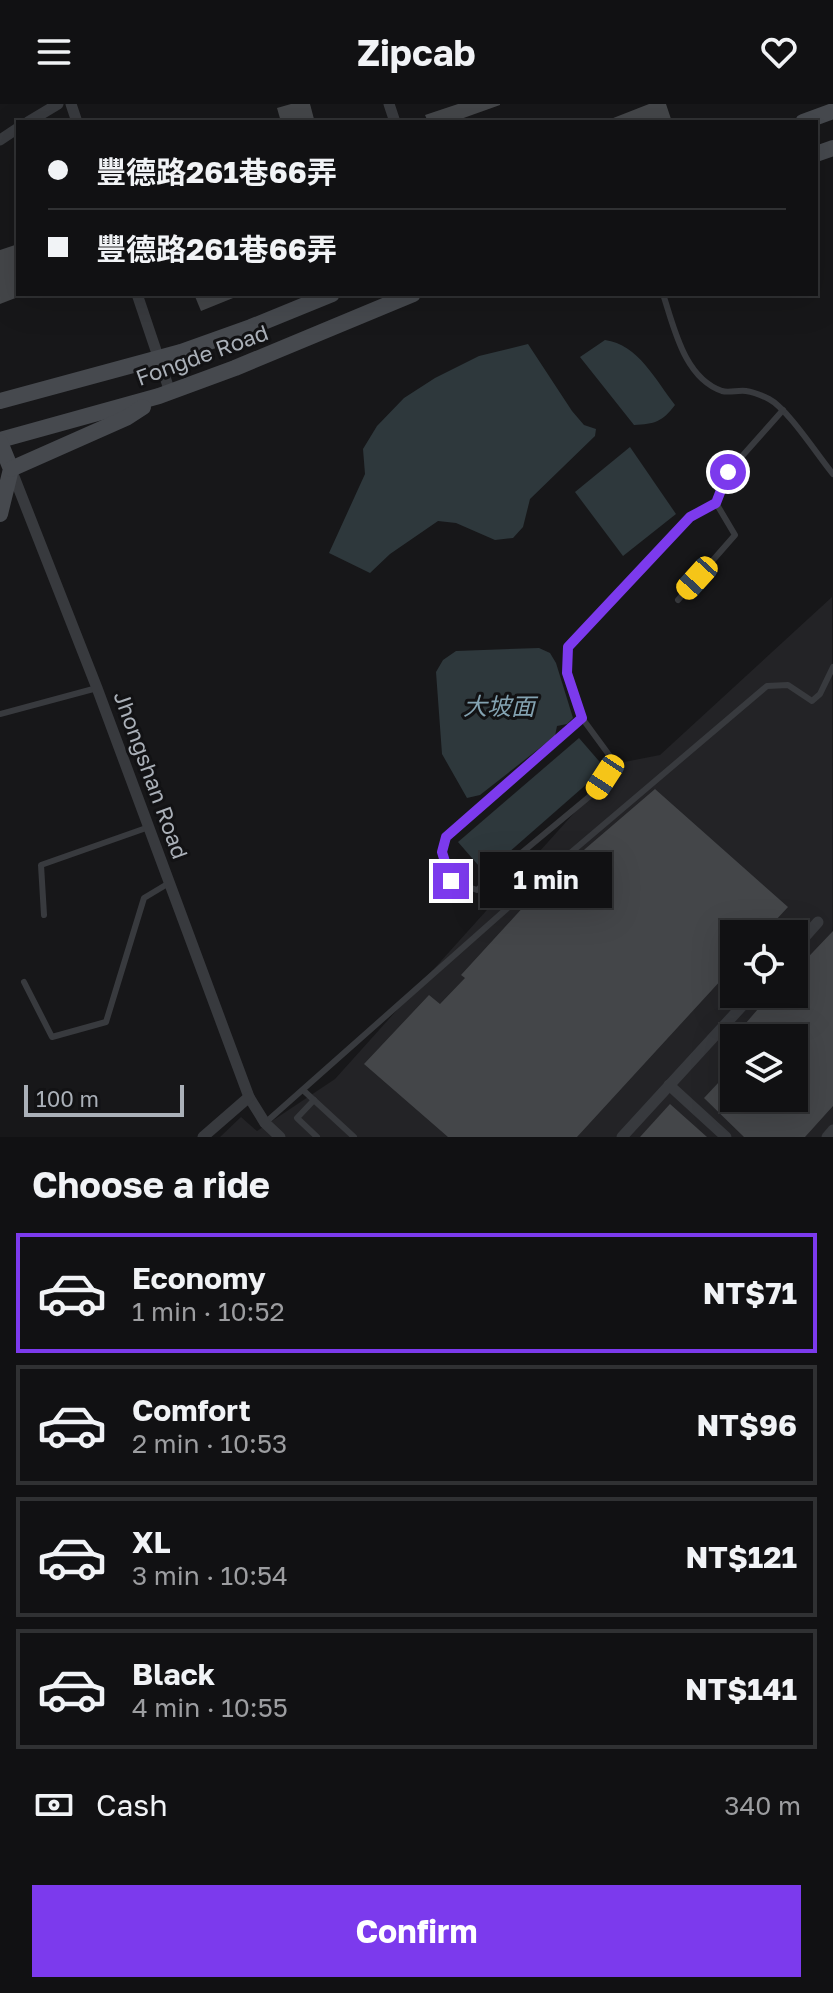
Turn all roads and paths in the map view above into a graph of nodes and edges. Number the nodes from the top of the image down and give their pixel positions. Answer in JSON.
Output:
{"nodes":[{"id":1,"x":58,"y":104,"type":"edge"},
{"id":2,"x":833,"y":111,"type":"edge"},
{"id":3,"x":31,"y":120,"type":"edge"},
{"id":4,"x":808,"y":120,"type":"edge"},
{"id":5,"x":138,"y":296,"type":"edge"},
{"id":6,"x":327,"y":296,"type":"edge"},
{"id":7,"x":408,"y":296,"type":"edge"},
{"id":8,"x":664,"y":296,"type":"edge"},
{"id":9,"x":160,"y":359,"type":"junction"},
{"id":10,"x":164,"y":394,"type":"junction"},
{"id":11,"x":0,"y":401,"type":"edge"},
{"id":12,"x":783,"y":410,"type":"junction"},
{"id":13,"x":0,"y":441,"type":"edge"},
{"id":14,"x":11,"y":469,"type":"junction"},
{"id":15,"x":833,"y":474,"type":"edge"},
{"id":16,"x":716,"y":503,"type":"junction"},
{"id":17,"x":0,"y":514,"type":"edge"},
{"id":18,"x":678,"y":600,"type":"dead end"},
{"id":19,"x":833,"y":667,"type":"edge"},
{"id":20,"x":97,"y":688,"type":"junction"},
{"id":21,"x":0,"y":714,"type":"edge"},
{"id":22,"x":582,"y":718,"type":"junction"},
{"id":23,"x":149,"y":827,"type":"junction"},
{"id":24,"x":169,"y":883,"type":"junction"},
{"id":25,"x":44,"y":915,"type":"dead end"},
{"id":26,"x":818,"y":922,"type":"dead end"},
{"id":27,"x":808,"y":933,"type":"edge"},
{"id":28,"x":24,"y":982,"type":"dead end"},
{"id":29,"x":740,"y":1008,"type":"edge"},
{"id":30,"x":669,"y":1085,"type":"junction"},
{"id":31,"x":303,"y":1090,"type":"junction"},
{"id":32,"x":249,"y":1097,"type":"junction"},
{"id":33,"x":314,"y":1100,"type":"junction"},
{"id":34,"x":265,"y":1123,"type":"junction"},
{"id":35,"x":833,"y":1130,"type":"edge"},
{"id":36,"x":203,"y":1137,"type":"edge"},
{"id":37,"x":280,"y":1137,"type":"edge"},
{"id":38,"x":317,"y":1137,"type":"edge"},
{"id":39,"x":354,"y":1137,"type":"edge"},
{"id":40,"x":622,"y":1137,"type":"edge"},
{"id":41,"x":726,"y":1137,"type":"edge"},
{"id":42,"x":827,"y":1137,"type":"edge"}],
"edges":[{"from":1,"to":3,"type":"street"},
{"from":2,"to":4,"type":"main road"},
{"from":5,"to":9,"type":"street"},
{"from":6,"to":9,"type":"main road","name":"Fongde Road"},
{"from":7,"to":10,"type":"main road","name":"Fongde Road"},
{"from":8,"to":12,"type":"lane"},
{"from":9,"to":10,"type":"street"},
{"from":9,"to":11,"type":"main road","name":"Fongde Road"},
{"from":10,"to":13,"type":"main road","name":"Fongde Road"},
{"from":10,"to":14,"type":"main road"},
{"from":12,"to":15,"type":"lane"},
{"from":12,"to":16,"type":"lane"},
{"from":13,"to":14,"type":"main road"},
{"from":14,"to":17,"type":"main road"},
{"from":14,"to":20,"type":"street","name":"Jhongshan Road"},
{"from":16,"to":18,"type":"lane"},
{"from":16,"to":22,"type":"lane"},
{"from":19,"to":31,"type":"lane"},
{"from":20,"to":21,"type":"lane"},
{"from":20,"to":23,"type":"street","name":"Jhongshan Road"},
{"from":22,"to":22,"type":"lane"},
{"from":23,"to":24,"type":"street","name":"Jhongshan Road"},
{"from":23,"to":25,"type":"lane"},
{"from":24,"to":28,"type":"lane"},
{"from":24,"to":32,"type":"street","name":"Jhongshan Road"},
{"from":26,"to":27,"type":"street"},
{"from":29,"to":30,"type":"street"},
{"from":30,"to":40,"type":"street"},
{"from":30,"to":41,"type":"street"},
{"from":31,"to":33,"type":"lane"},
{"from":31,"to":34,"type":"lane"},
{"from":32,"to":34,"type":"street","name":"Jhongshan Road"},
{"from":32,"to":36,"type":"street"},
{"from":33,"to":38,"type":"lane"},
{"from":33,"to":39,"type":"lane"},
{"from":34,"to":37,"type":"street","name":"Jhongshan Road"},
{"from":35,"to":42,"type":"street"}]}
